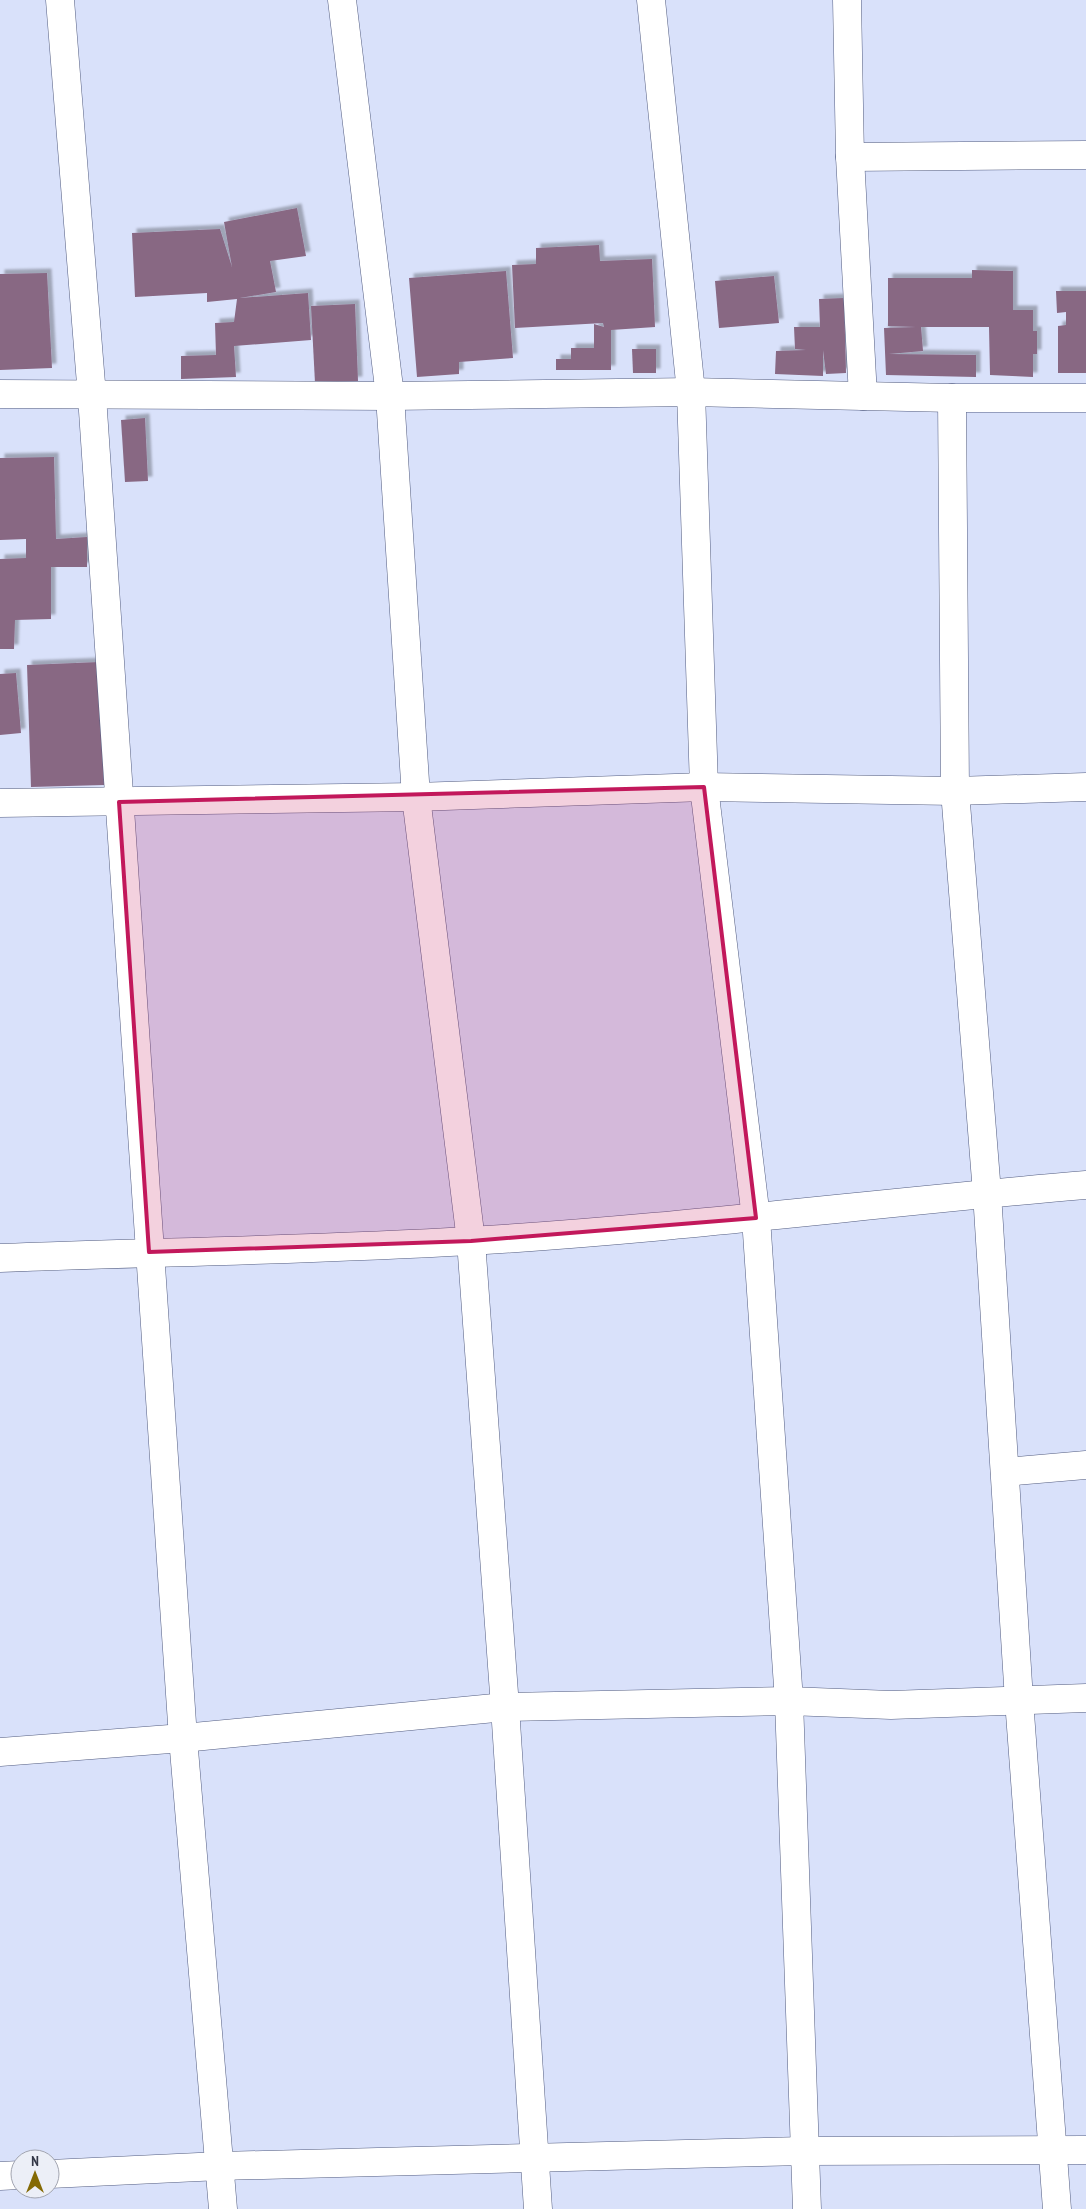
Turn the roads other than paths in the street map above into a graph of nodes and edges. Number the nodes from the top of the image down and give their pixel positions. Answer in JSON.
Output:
{"nodes":[{"id":1,"x":60,"y":0,"type":"edge"},
{"id":2,"x":342,"y":0,"type":"edge"},
{"id":3,"x":651,"y":0,"type":"edge"},
{"id":4,"x":847,"y":0,"type":"edge"},
{"id":5,"x":1086,"y":155,"type":"edge"},
{"id":6,"x":850,"y":157,"type":"junction"},
{"id":7,"x":692,"y":392,"type":"junction"},
{"id":8,"x":0,"y":394,"type":"edge"},
{"id":9,"x":92,"y":396,"type":"junction"},
{"id":10,"x":390,"y":396,"type":"junction"},
{"id":11,"x":863,"y":396,"type":"junction"},
{"id":12,"x":952,"y":398,"type":"junction"},
{"id":13,"x":1086,"y":398,"type":"edge"},
{"id":14,"x":704,"y":787,"type":"junction"},
{"id":15,"x":1086,"y":787,"type":"edge"},
{"id":16,"x":955,"y":791,"type":"junction"},
{"id":17,"x":416,"y":797,"type":"junction"},
{"id":18,"x":119,"y":802,"type":"junction"},
{"id":19,"x":0,"y":804,"type":"edge"},
{"id":20,"x":1086,"y":1185,"type":"edge"},
{"id":21,"x":987,"y":1193,"type":"junction"},
{"id":22,"x":756,"y":1218,"type":"junction"},
{"id":23,"x":470,"y":1240,"type":"junction"},
{"id":24,"x":149,"y":1252,"type":"junction"},
{"id":25,"x":0,"y":1258,"type":"edge"},
{"id":26,"x":1086,"y":1464,"type":"edge"},
{"id":27,"x":1005,"y":1472,"type":"junction"},
{"id":28,"x":1086,"y":1698,"type":"edge"},
{"id":29,"x":1019,"y":1700,"type":"junction"},
{"id":30,"x":789,"y":1702,"type":"junction"},
{"id":31,"x":505,"y":1707,"type":"junction"},
{"id":32,"x":183,"y":1738,"type":"junction"},
{"id":33,"x":0,"y":1752,"type":"edge"},
{"id":34,"x":1053,"y":2150,"type":"junction"},
{"id":35,"x":1086,"y":2150,"type":"edge"},
{"id":36,"x":804,"y":2151,"type":"junction"},
{"id":37,"x":536,"y":2157,"type":"junction"},
{"id":38,"x":220,"y":2166,"type":"junction"},
{"id":39,"x":60,"y":2174,"type":"edge"},
{"id":40,"x":223,"y":2209,"type":"edge"},
{"id":41,"x":538,"y":2209,"type":"edge"},
{"id":42,"x":807,"y":2209,"type":"edge"},
{"id":43,"x":1057,"y":2209,"type":"edge"}],
"edges":[{"from":1,"to":9,"type":"street"},
{"from":2,"to":10,"type":"street"},
{"from":3,"to":7,"type":"street"},
{"from":4,"to":6,"type":"street"},
{"from":5,"to":6,"type":"street"},
{"from":6,"to":11,"type":"street"},
{"from":7,"to":10,"type":"street"},
{"from":7,"to":11,"type":"street"},
{"from":7,"to":14,"type":"street"},
{"from":8,"to":9,"type":"street"},
{"from":9,"to":10,"type":"street"},
{"from":9,"to":18,"type":"street"},
{"from":10,"to":17,"type":"street"},
{"from":11,"to":12,"type":"street"},
{"from":12,"to":13,"type":"street"},
{"from":12,"to":16,"type":"street"},
{"from":14,"to":16,"type":"street"},
{"from":14,"to":17,"type":"street"},
{"from":14,"to":22,"type":"street"},
{"from":15,"to":16,"type":"street"},
{"from":16,"to":21,"type":"street"},
{"from":17,"to":18,"type":"street"},
{"from":17,"to":23,"type":"street"},
{"from":18,"to":19,"type":"street"},
{"from":18,"to":24,"type":"street"},
{"from":20,"to":21,"type":"street"},
{"from":21,"to":22,"type":"street"},
{"from":21,"to":27,"type":"street"},
{"from":22,"to":23,"type":"street"},
{"from":22,"to":30,"type":"street"},
{"from":23,"to":24,"type":"street"},
{"from":23,"to":31,"type":"street"},
{"from":24,"to":25,"type":"street"},
{"from":24,"to":32,"type":"street"},
{"from":26,"to":27,"type":"street"},
{"from":27,"to":29,"type":"street"},
{"from":28,"to":29,"type":"street"},
{"from":29,"to":30,"type":"street"},
{"from":29,"to":34,"type":"street"},
{"from":30,"to":31,"type":"street"},
{"from":30,"to":36,"type":"street"},
{"from":31,"to":32,"type":"street"},
{"from":31,"to":37,"type":"street"},
{"from":32,"to":33,"type":"street"},
{"from":32,"to":38,"type":"street"},
{"from":34,"to":35,"type":"street"},
{"from":34,"to":36,"type":"street"},
{"from":34,"to":43,"type":"street"},
{"from":36,"to":37,"type":"street"},
{"from":36,"to":42,"type":"street"},
{"from":37,"to":38,"type":"street"},
{"from":37,"to":41,"type":"street"},
{"from":38,"to":39,"type":"street"},
{"from":38,"to":40,"type":"street"}]}
